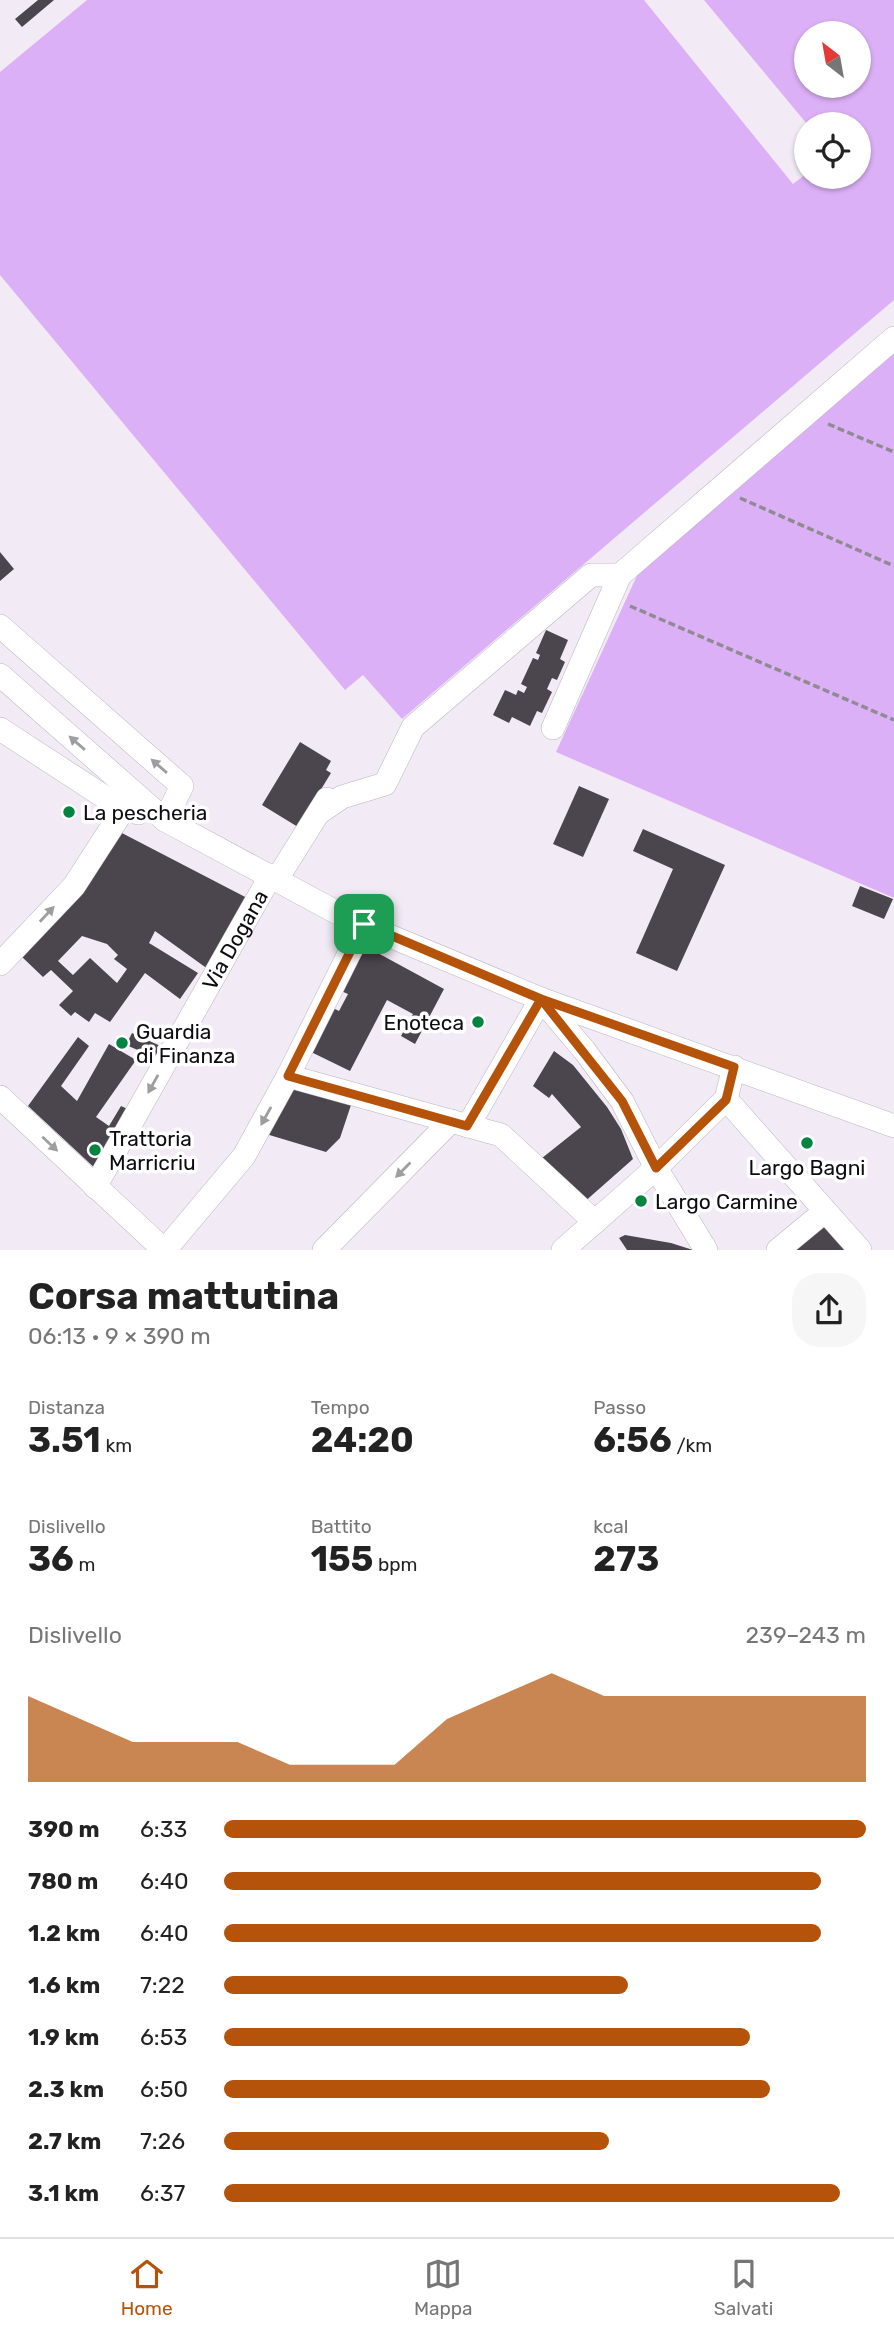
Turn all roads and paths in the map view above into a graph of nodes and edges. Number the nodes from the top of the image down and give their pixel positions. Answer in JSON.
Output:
{"nodes":[{"id":1,"x":894,"y":338,"type":"edge"},
{"id":2,"x":825,"y":423,"type":"dead end"},
{"id":3,"x":894,"y":452,"type":"edge"},
{"id":4,"x":728,"y":493,"type":"dead end"},
{"id":5,"x":894,"y":566,"type":"edge"},
{"id":6,"x":620,"y":575,"type":"junction"},
{"id":7,"x":625,"y":604,"type":"dead end"},
{"id":8,"x":0,"y":626,"type":"edge"},
{"id":9,"x":0,"y":675,"type":"edge"},
{"id":10,"x":38,"y":709,"type":"junction"},
{"id":11,"x":894,"y":720,"type":"edge"},
{"id":12,"x":553,"y":729,"type":"dead end"},
{"id":13,"x":7,"y":733,"type":"edge"},
{"id":14,"x":129,"y":801,"type":"junction"},
{"id":15,"x":165,"y":820,"type":"junction"},
{"id":16,"x":274,"y":877,"type":"junction"},
{"id":17,"x":364,"y":924,"type":"junction"},
{"id":18,"x":2,"y":956,"type":"edge"},
{"id":19,"x":541,"y":999,"type":"junction"},
{"id":20,"x":734,"y":1067,"type":"junction"},
{"id":21,"x":288,"y":1076,"type":"junction"},
{"id":22,"x":0,"y":1097,"type":"edge"},
{"id":23,"x":726,"y":1100,"type":"junction"},
{"id":24,"x":459,"y":1124,"type":"junction"},
{"id":25,"x":894,"y":1126,"type":"edge"},
{"id":26,"x":656,"y":1168,"type":"junction"},
{"id":27,"x":95,"y":1187,"type":"junction"},
{"id":28,"x":824,"y":1212,"type":"junction"},
{"id":29,"x":595,"y":1222,"type":"junction"},
{"id":30,"x":855,"y":1246,"type":"edge"},
{"id":31,"x":705,"y":1248,"type":"edge"},
{"id":32,"x":165,"y":1250,"type":"edge"},
{"id":33,"x":324,"y":1250,"type":"edge"},
{"id":34,"x":563,"y":1250,"type":"edge"},
{"id":35,"x":778,"y":1250,"type":"edge"}],
"edges":[{"from":1,"to":6,"type":"street"},
{"from":2,"to":3,"type":"path"},
{"from":4,"to":5,"type":"path"},
{"from":6,"to":12,"type":"street"},
{"from":6,"to":16,"type":"street","name":"Via Dogana"},
{"from":7,"to":11,"type":"path"},
{"from":15,"to":8,"type":"street","one_way":true},
{"from":9,"to":10,"type":"street"},
{"from":10,"to":13,"type":"street"},
{"from":14,"to":10,"type":"street","one_way":true},
{"from":13,"to":14,"type":"street"},
{"from":14,"to":15,"type":"street"},
{"from":18,"to":14,"type":"street","one_way":true},
{"from":15,"to":16,"type":"street"},
{"from":16,"to":17,"type":"street"},
{"from":16,"to":27,"type":"street","name":"Via Dogana","one_way":true},
{"from":17,"to":19,"type":"street"},
{"from":17,"to":21,"type":"street"},
{"from":19,"to":20,"type":"street"},
{"from":19,"to":24,"type":"street"},
{"from":19,"to":26,"type":"street"},
{"from":20,"to":23,"type":"street"},
{"from":20,"to":25,"type":"street"},
{"from":21,"to":24,"type":"street"},
{"from":21,"to":32,"type":"street","one_way":true},
{"from":22,"to":27,"type":"street","one_way":true},
{"from":23,"to":26,"type":"street"},
{"from":23,"to":28,"type":"street"},
{"from":24,"to":29,"type":"street"},
{"from":24,"to":33,"type":"street","one_way":true},
{"from":26,"to":29,"type":"street"},
{"from":26,"to":31,"type":"street"},
{"from":27,"to":32,"type":"street"},
{"from":28,"to":30,"type":"street"},
{"from":28,"to":35,"type":"street"},
{"from":29,"to":34,"type":"street"}]}
